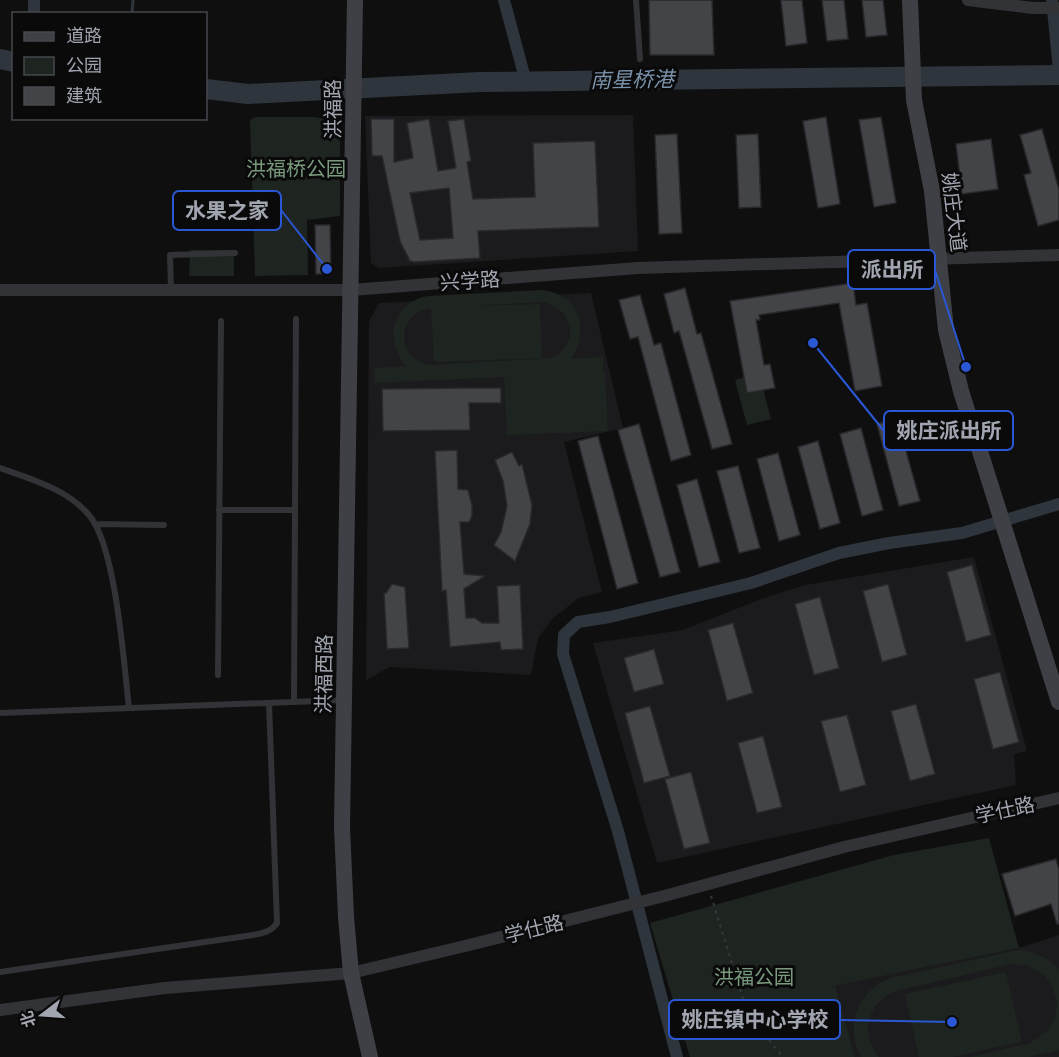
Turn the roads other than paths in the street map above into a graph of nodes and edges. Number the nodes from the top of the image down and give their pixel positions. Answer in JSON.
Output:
{"nodes":[{"id":1,"x":355,"y":0,"type":"edge"},
{"id":2,"x":636,"y":0,"type":"edge"},
{"id":3,"x":910,"y":0,"type":"edge"},
{"id":4,"x":968,"y":0,"type":"edge"},
{"id":5,"x":1059,"y":8,"type":"edge"},
{"id":6,"x":640,"y":59,"type":"dead end"},
{"id":7,"x":235,"y":253,"type":"dead end"},
{"id":8,"x":1059,"y":255,"type":"edge"},
{"id":9,"x":939,"y":258,"type":"junction"},
{"id":10,"x":171,"y":289,"type":"junction"},
{"id":11,"x":0,"y":290,"type":"edge"},
{"id":12,"x":351,"y":290,"type":"junction"},
{"id":13,"x":296,"y":319,"type":"dead end"},
{"id":14,"x":220,"y":321,"type":"dead end"},
{"id":15,"x":0,"y":468,"type":"edge"},
{"id":16,"x":219,"y":510,"type":"junction"},
{"id":17,"x":295,"y":510,"type":"junction"},
{"id":18,"x":95,"y":524,"type":"junction"},
{"id":19,"x":164,"y":525,"type":"dead end"},
{"id":20,"x":218,"y":675,"type":"dead end"},
{"id":21,"x":344,"y":700,"type":"junction"},
{"id":22,"x":294,"y":702,"type":"junction"},
{"id":23,"x":1059,"y":702,"type":"edge"},
{"id":24,"x":269,"y":703,"type":"junction"},
{"id":25,"x":129,"y":708,"type":"junction"},
{"id":26,"x":0,"y":713,"type":"edge"},
{"id":27,"x":1059,"y":798,"type":"edge"},
{"id":28,"x":0,"y":972,"type":"edge"},
{"id":29,"x":351,"y":973,"type":"junction"},
{"id":30,"x":0,"y":1011,"type":"edge"},
{"id":31,"x":370,"y":1057,"type":"edge"}],
"edges":[{"from":1,"to":12,"type":"street","name":"洪福路"},
{"from":2,"to":6,"type":"lane"},
{"from":3,"to":9,"type":"street","name":"姚庄大道"},
{"from":4,"to":5,"type":"street"},
{"from":7,"to":10,"type":"lane"},
{"from":8,"to":9,"type":"street","name":"兴学路"},
{"from":9,"to":12,"type":"street","name":"兴学路"},
{"from":9,"to":23,"type":"street","name":"姚庄大道"},
{"from":10,"to":11,"type":"street","name":"兴学路"},
{"from":10,"to":12,"type":"street","name":"兴学路"},
{"from":12,"to":21,"type":"street","name":"洪福西路"},
{"from":13,"to":17,"type":"lane"},
{"from":14,"to":16,"type":"lane"},
{"from":15,"to":18,"type":"lane"},
{"from":16,"to":17,"type":"lane"},
{"from":16,"to":20,"type":"lane"},
{"from":17,"to":22,"type":"lane"},
{"from":18,"to":19,"type":"lane"},
{"from":18,"to":25,"type":"lane"},
{"from":21,"to":22,"type":"lane"},
{"from":21,"to":29,"type":"street","name":"洪福西路"},
{"from":22,"to":24,"type":"lane"},
{"from":24,"to":25,"type":"lane"},
{"from":24,"to":28,"type":"lane"},
{"from":25,"to":26,"type":"lane"},
{"from":27,"to":29,"type":"street","name":"学仕路"},
{"from":29,"to":30,"type":"street","name":"学仕路"},
{"from":29,"to":31,"type":"street","name":"洪福西路"}]}
